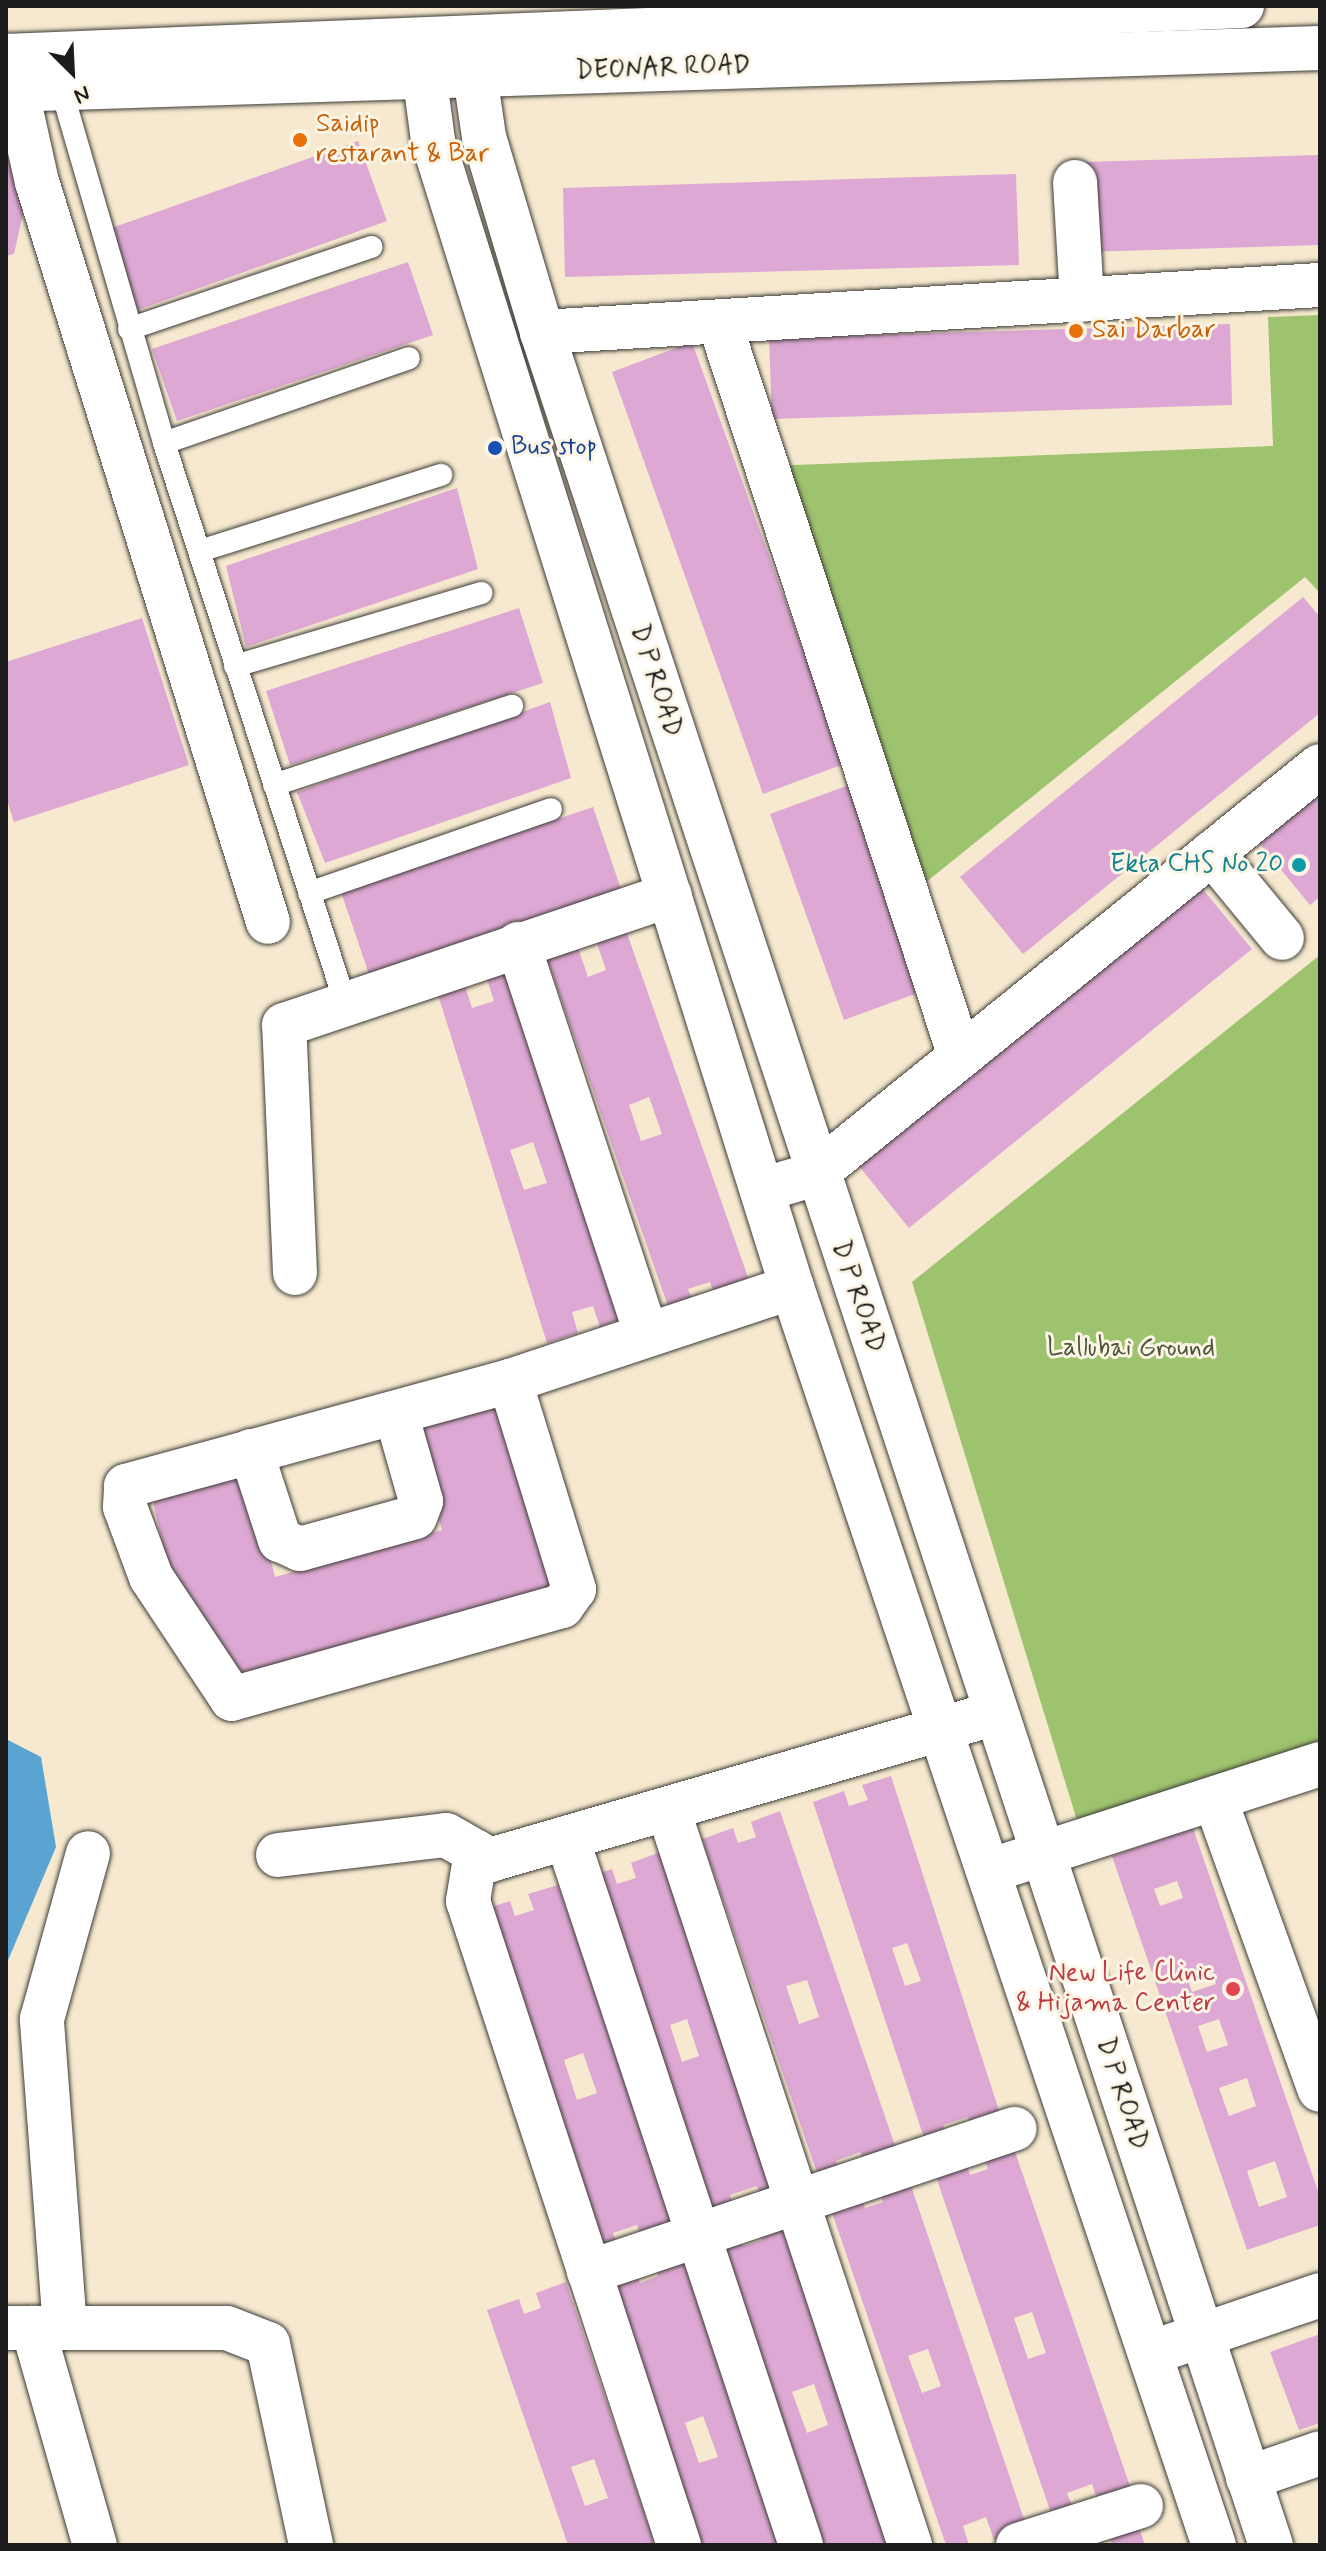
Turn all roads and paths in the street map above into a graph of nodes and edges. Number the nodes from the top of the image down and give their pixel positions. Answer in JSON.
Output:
{"nodes":[{"id":1,"x":1242,"y":6,"type":"edge"},
{"id":2,"x":1320,"y":48,"type":"edge"},
{"id":3,"x":472,"y":58,"type":"junction"},
{"id":4,"x":420,"y":61,"type":"junction"},
{"id":5,"x":8,"y":73,"type":"edge"},
{"id":6,"x":61,"y":88,"type":"junction"},
{"id":7,"x":17,"y":148,"type":"edge"},
{"id":8,"x":1075,"y":182,"type":"dead end"},
{"id":9,"x":371,"y":247,"type":"dead end"},
{"id":10,"x":1320,"y":285,"type":"edge"},
{"id":11,"x":1082,"y":300,"type":"junction"},
{"id":12,"x":720,"y":324,"type":"junction"},
{"id":13,"x":129,"y":329,"type":"junction"},
{"id":14,"x":542,"y":332,"type":"junction"},
{"id":15,"x":409,"y":358,"type":"dead end"},
{"id":16,"x":164,"y":443,"type":"junction"},
{"id":17,"x":441,"y":475,"type":"dead end"},
{"id":18,"x":200,"y":551,"type":"junction"},
{"id":19,"x":481,"y":593,"type":"dead end"},
{"id":20,"x":235,"y":666,"type":"junction"},
{"id":21,"x":512,"y":706,"type":"dead end"},
{"id":22,"x":1320,"y":766,"type":"edge"},
{"id":23,"x":274,"y":785,"type":"junction"},
{"id":24,"x":551,"y":809,"type":"dead end"},
{"id":25,"x":1212,"y":853,"type":"junction"},
{"id":26,"x":309,"y":893,"type":"junction"},
{"id":27,"x":670,"y":895,"type":"junction"},
{"id":28,"x":268,"y":922,"type":"dead end"},
{"id":29,"x":1282,"y":938,"type":"dead end"},
{"id":30,"x":518,"y":944,"type":"junction"},
{"id":31,"x":344,"y":999,"type":"junction"},
{"id":32,"x":960,"y":1056,"type":"junction"},
{"id":33,"x":815,"y":1174,"type":"junction"},
{"id":34,"x":762,"y":1190,"type":"junction"},
{"id":35,"x":295,"y":1273,"type":"dead end"},
{"id":36,"x":792,"y":1287,"type":"junction"},
{"id":37,"x":646,"y":1333,"type":"junction"},
{"id":38,"x":510,"y":1381,"type":"junction"},
{"id":39,"x":396,"y":1413,"type":"junction"},
{"id":40,"x":251,"y":1451,"type":"junction"},
{"id":41,"x":996,"y":1713,"type":"junction"},
{"id":42,"x":942,"y":1731,"type":"junction"},
{"id":43,"x":1320,"y":1764,"type":"edge"},
{"id":44,"x":1215,"y":1799,"type":"junction"},
{"id":45,"x":668,"y":1809,"type":"junction"},
{"id":46,"x":567,"y":1838,"type":"junction"},
{"id":47,"x":1043,"y":1851,"type":"junction"},
{"id":48,"x":476,"y":1852,"type":"junction"},
{"id":49,"x":88,"y":1853,"type":"dead end"},
{"id":50,"x":278,"y":1855,"type":"dead end"},
{"id":51,"x":989,"y":1871,"type":"junction"},
{"id":52,"x":1320,"y":2090,"type":"edge"},
{"id":53,"x":1015,"y":2129,"type":"dead end"},
{"id":54,"x":801,"y":2206,"type":"junction"},
{"id":55,"x":700,"y":2238,"type":"junction"},
{"id":56,"x":589,"y":2272,"type":"junction"},
{"id":57,"x":1320,"y":2295,"type":"edge"},
{"id":58,"x":35,"y":2328,"type":"edge"},
{"id":59,"x":1199,"y":2334,"type":"junction"},
{"id":60,"x":1150,"y":2353,"type":"junction"},
{"id":61,"x":1320,"y":2453,"type":"edge"},
{"id":62,"x":1248,"y":2478,"type":"junction"},
{"id":63,"x":1141,"y":2506,"type":"dead end"},
{"id":64,"x":95,"y":2545,"type":"edge"},
{"id":65,"x":311,"y":2545,"type":"edge"},
{"id":66,"x":679,"y":2545,"type":"edge"},
{"id":67,"x":801,"y":2545,"type":"edge"},
{"id":68,"x":910,"y":2545,"type":"edge"},
{"id":69,"x":1018,"y":2545,"type":"edge"},
{"id":70,"x":1214,"y":2545,"type":"edge"},
{"id":71,"x":1271,"y":2545,"type":"edge"}],
"edges":[{"from":1,"to":3,"type":"street","name":"DEONAR ROAD"},
{"from":2,"to":3,"type":"street","name":"DEONAR ROAD"},
{"from":3,"to":4,"type":"street","name":"DEONAR ROAD"},
{"from":3,"to":14,"type":"street","name":"D P ROAD"},
{"from":4,"to":5,"type":"street","name":"DEONAR ROAD"},
{"from":4,"to":6,"type":"street","name":"DEONAR ROAD"},
{"from":4,"to":27,"type":"street","name":"D P ROAD"},
{"from":5,"to":6,"type":"street","name":"DEONAR ROAD"},
{"from":5,"to":7,"type":"street"},
{"from":6,"to":13,"type":"lane"},
{"from":7,"to":28,"type":"street"},
{"from":8,"to":11,"type":"street"},
{"from":9,"to":13,"type":"lane"},
{"from":10,"to":11,"type":"street"},
{"from":11,"to":12,"type":"street"},
{"from":12,"to":14,"type":"street"},
{"from":12,"to":32,"type":"street"},
{"from":13,"to":16,"type":"lane"},
{"from":14,"to":33,"type":"street","name":"D P ROAD"},
{"from":15,"to":16,"type":"lane"},
{"from":16,"to":18,"type":"lane"},
{"from":17,"to":18,"type":"lane"},
{"from":18,"to":20,"type":"lane"},
{"from":19,"to":20,"type":"lane"},
{"from":20,"to":23,"type":"lane"},
{"from":21,"to":23,"type":"lane"},
{"from":22,"to":25,"type":"street"},
{"from":23,"to":26,"type":"lane"},
{"from":24,"to":26,"type":"lane"},
{"from":25,"to":29,"type":"street"},
{"from":25,"to":32,"type":"street"},
{"from":26,"to":31,"type":"lane"},
{"from":27,"to":30,"type":"street"},
{"from":27,"to":34,"type":"street","name":"D P ROAD"},
{"from":30,"to":31,"type":"street"},
{"from":30,"to":37,"type":"street"},
{"from":31,"to":35,"type":"street"},
{"from":32,"to":33,"type":"street"},
{"from":33,"to":34,"type":"street"},
{"from":33,"to":41,"type":"street","name":"D P ROAD"},
{"from":34,"to":36,"type":"street","name":"D P ROAD"},
{"from":36,"to":37,"type":"street"},
{"from":36,"to":42,"type":"street","name":"D P ROAD"},
{"from":37,"to":38,"type":"street"},
{"from":38,"to":39,"type":"street"},
{"from":38,"to":40,"type":"street"},
{"from":39,"to":40,"type":"street"},
{"from":39,"to":40,"type":"street"},
{"from":41,"to":42,"type":"street"},
{"from":41,"to":47,"type":"street","name":"D P ROAD"},
{"from":42,"to":45,"type":"street"},
{"from":42,"to":51,"type":"street","name":"D P ROAD"},
{"from":43,"to":44,"type":"street"},
{"from":44,"to":47,"type":"street"},
{"from":44,"to":52,"type":"street"},
{"from":45,"to":46,"type":"street"},
{"from":45,"to":54,"type":"street"},
{"from":46,"to":48,"type":"street"},
{"from":46,"to":55,"type":"street"},
{"from":47,"to":51,"type":"street"},
{"from":47,"to":59,"type":"street","name":"D P ROAD"},
{"from":48,"to":50,"type":"street"},
{"from":48,"to":56,"type":"street"},
{"from":49,"to":58,"type":"street"},
{"from":51,"to":60,"type":"street","name":"D P ROAD"},
{"from":53,"to":54,"type":"street"},
{"from":54,"to":55,"type":"street"},
{"from":54,"to":68,"type":"street"},
{"from":55,"to":56,"type":"street"},
{"from":55,"to":67,"type":"street"},
{"from":56,"to":66,"type":"street"},
{"from":57,"to":59,"type":"street"},
{"from":58,"to":64,"type":"street"},
{"from":58,"to":65,"type":"street"},
{"from":59,"to":60,"type":"street"},
{"from":59,"to":62,"type":"street","name":"D P ROAD"},
{"from":60,"to":70,"type":"street","name":"D P ROAD"},
{"from":61,"to":62,"type":"street"},
{"from":62,"to":71,"type":"street","name":"D P ROAD"},
{"from":63,"to":69,"type":"street"}]}
